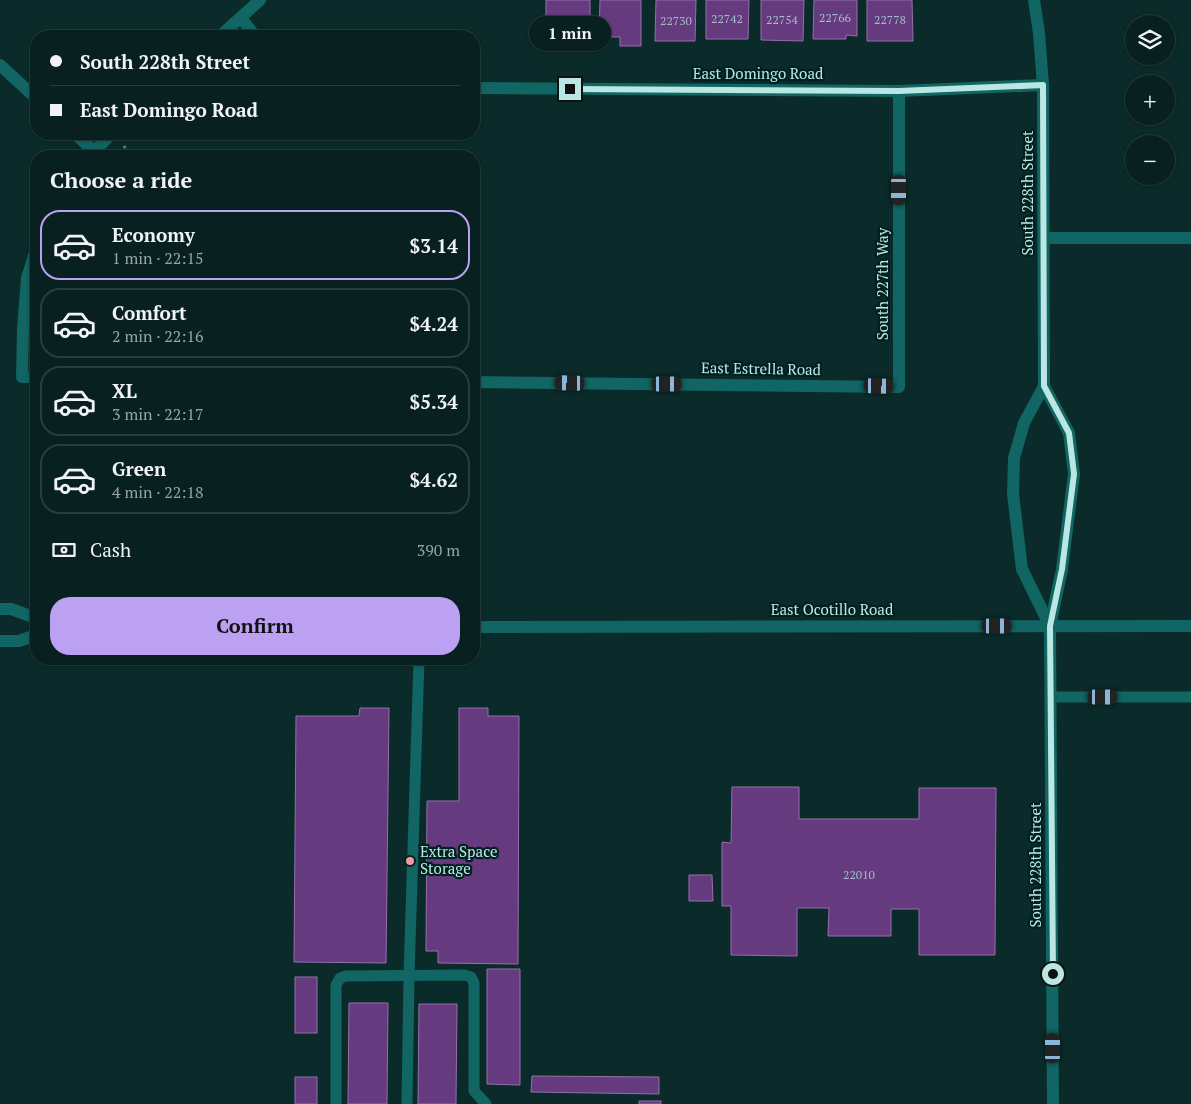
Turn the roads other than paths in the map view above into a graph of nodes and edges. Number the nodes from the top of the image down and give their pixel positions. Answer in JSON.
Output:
{"nodes":[{"id":1,"x":260,"y":0,"type":"edge"},
{"id":2,"x":1034,"y":0,"type":"edge"},
{"id":3,"x":241,"y":18,"type":"junction"},
{"id":4,"x":227,"y":30,"type":"edge"},
{"id":5,"x":250,"y":30,"type":"edge"},
{"id":6,"x":0,"y":65,"type":"edge"},
{"id":7,"x":1043,"y":85,"type":"junction"},
{"id":8,"x":480,"y":88,"type":"edge"},
{"id":9,"x":899,"y":91,"type":"junction"},
{"id":10,"x":30,"y":92,"type":"edge"},
{"id":11,"x":80,"y":140,"type":"edge"},
{"id":12,"x":105,"y":140,"type":"edge"},
{"id":13,"x":89,"y":150,"type":"edge"},
{"id":14,"x":96,"y":150,"type":"edge"},
{"id":15,"x":1044,"y":238,"type":"junction"},
{"id":16,"x":1191,"y":238,"type":"edge"},
{"id":17,"x":30,"y":268,"type":"edge"},
{"id":18,"x":30,"y":377,"type":"edge"},
{"id":19,"x":480,"y":382,"type":"edge"},
{"id":20,"x":1044,"y":386,"type":"junction"},
{"id":21,"x":899,"y":387,"type":"joint"},
{"id":22,"x":0,"y":609,"type":"edge"},
{"id":23,"x":30,"y":616,"type":"edge"},
{"id":24,"x":1050,"y":626,"type":"junction"},
{"id":25,"x":1191,"y":626,"type":"edge"},
{"id":26,"x":480,"y":627,"type":"edge"},
{"id":27,"x":30,"y":637,"type":"edge"},
{"id":28,"x":0,"y":641,"type":"edge"},
{"id":29,"x":418,"y":665,"type":"edge"},
{"id":30,"x":1051,"y":697,"type":"junction"},
{"id":31,"x":1191,"y":697,"type":"edge"},
{"id":32,"x":409,"y":974,"type":"junction"},
{"id":33,"x":336,"y":1104,"type":"edge"},
{"id":34,"x":407,"y":1104,"type":"edge"},
{"id":35,"x":486,"y":1104,"type":"edge"},
{"id":36,"x":1053,"y":1104,"type":"edge"}],
"edges":[{"from":1,"to":3,"type":"street"},
{"from":2,"to":7,"type":"street","name":"South 228th Street"},
{"from":3,"to":4,"type":"street"},
{"from":3,"to":5,"type":"street"},
{"from":6,"to":10,"type":"street"},
{"from":7,"to":9,"type":"street","name":"East Domingo Road"},
{"from":7,"to":15,"type":"street","name":"South 228th Street"},
{"from":8,"to":9,"type":"street","name":"East Domingo Road"},
{"from":9,"to":21,"type":"street","name":"South 227th Way"},
{"from":11,"to":13,"type":"street"},
{"from":12,"to":14,"type":"street"},
{"from":15,"to":16,"type":"street"},
{"from":15,"to":20,"type":"street","name":"South 228th Street"},
{"from":17,"to":18,"type":"street"},
{"from":19,"to":21,"type":"street","name":"East Estrella Road"},
{"from":20,"to":24,"type":"street","name":"South 228th Street"},
{"from":20,"to":24,"type":"street","name":"South 228th Street"},
{"from":22,"to":23,"type":"street"},
{"from":24,"to":25,"type":"street","name":"East Ocotillo Road"},
{"from":24,"to":26,"type":"street","name":"East Ocotillo Road"},
{"from":24,"to":30,"type":"street","name":"South 228th Street"},
{"from":27,"to":28,"type":"street"},
{"from":29,"to":32,"type":"lane"},
{"from":30,"to":31,"type":"lane"},
{"from":30,"to":36,"type":"street","name":"South 228th Street"},
{"from":32,"to":33,"type":"lane"},
{"from":32,"to":34,"type":"lane"},
{"from":32,"to":35,"type":"lane"}]}
